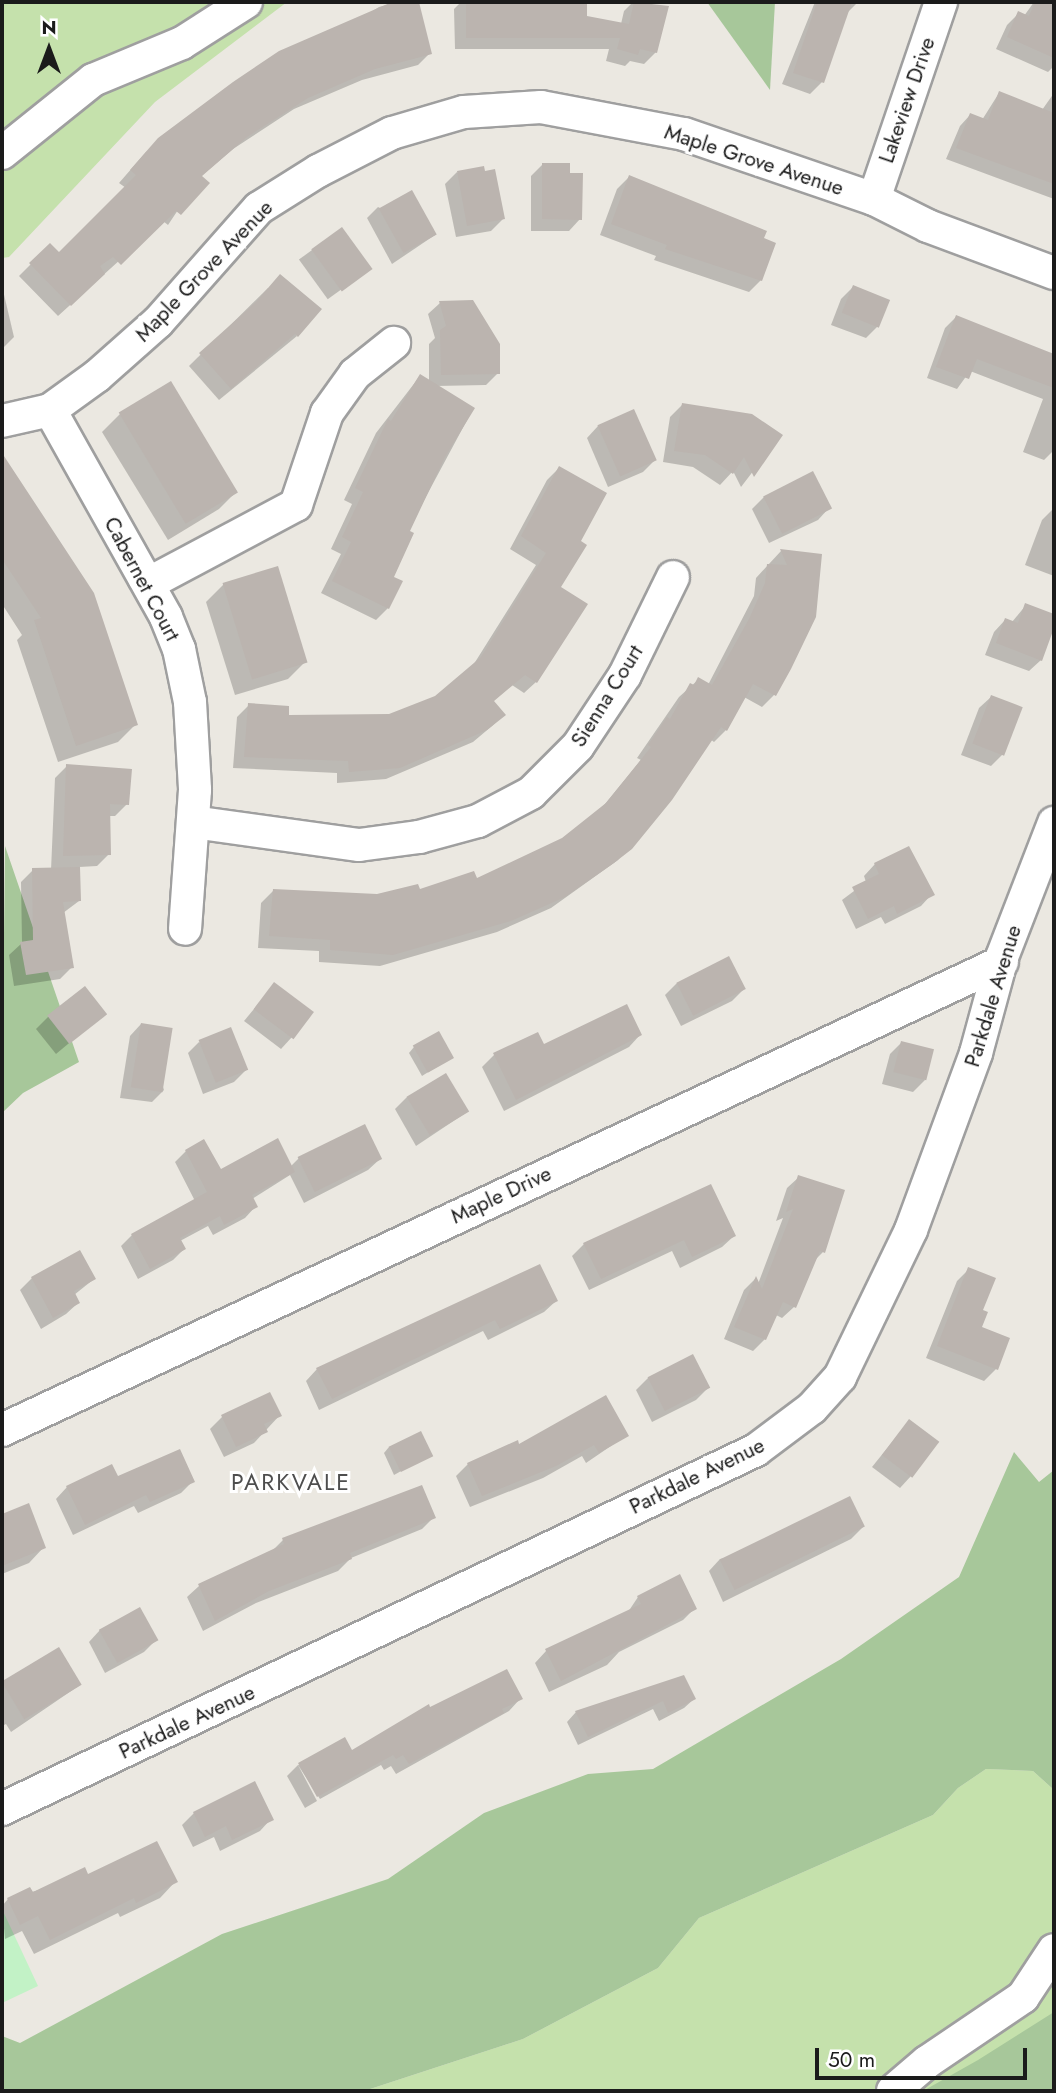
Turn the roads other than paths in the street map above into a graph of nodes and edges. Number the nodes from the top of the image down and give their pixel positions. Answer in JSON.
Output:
{"nodes":[{"id":1,"x":246,"y":2,"type":"edge"},
{"id":2,"x":941,"y":2,"type":"edge"},
{"id":3,"x":2,"y":153,"type":"edge"},
{"id":4,"x":874,"y":199,"type":"junction"},
{"id":5,"x":1054,"y":273,"type":"edge"},
{"id":6,"x":394,"y":342,"type":"dead end"},
{"id":7,"x":50,"y":411,"type":"junction"},
{"id":8,"x":2,"y":421,"type":"edge"},
{"id":9,"x":144,"y":577,"type":"junction"},
{"id":10,"x":674,"y":577,"type":"dead end"},
{"id":11,"x":193,"y":822,"type":"junction"},
{"id":12,"x":1054,"y":823,"type":"edge"},
{"id":13,"x":185,"y":929,"type":"dead end"},
{"id":14,"x":1002,"y":962,"type":"junction"},
{"id":15,"x":2,"y":1430,"type":"edge"},
{"id":16,"x":2,"y":1809,"type":"edge"},
{"id":17,"x":1054,"y":1950,"type":"edge"},
{"id":18,"x":893,"y":2091,"type":"edge"}],
"edges":[{"from":1,"to":3,"type":"street"},
{"from":2,"to":4,"type":"street","name":"Lakeview Drive"},
{"from":4,"to":5,"type":"street","name":"Maple Grove Avenue"},
{"from":4,"to":7,"type":"street","name":"Maple Grove Avenue"},
{"from":6,"to":9,"type":"street"},
{"from":7,"to":8,"type":"street","name":"Maple Grove Avenue"},
{"from":7,"to":9,"type":"street","name":"Cabernet Court"},
{"from":9,"to":11,"type":"street","name":"Cabernet Court"},
{"from":10,"to":11,"type":"street","name":"Sienna Court"},
{"from":11,"to":13,"type":"street","name":"Cabernet Court"},
{"from":12,"to":14,"type":"street","name":"Parkdale Avenue"},
{"from":14,"to":15,"type":"street","name":"Maple Drive"},
{"from":14,"to":16,"type":"street","name":"Parkdale Avenue"},
{"from":17,"to":18,"type":"street"}]}
